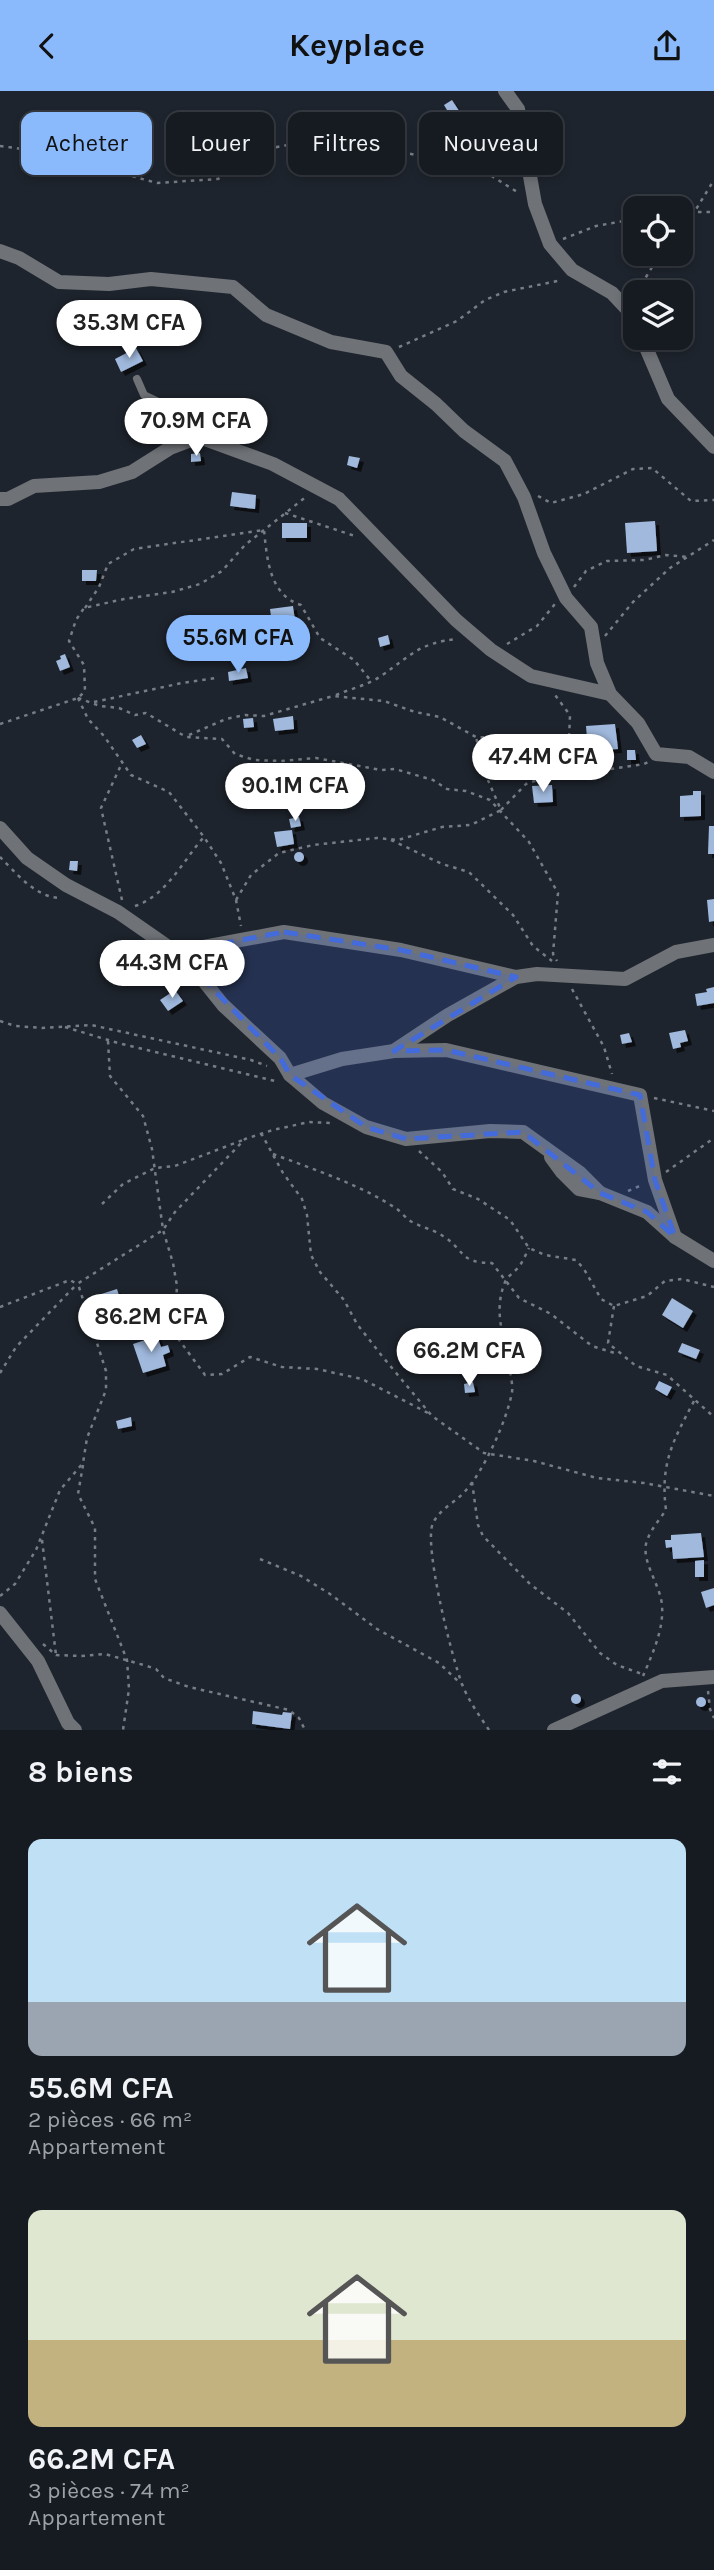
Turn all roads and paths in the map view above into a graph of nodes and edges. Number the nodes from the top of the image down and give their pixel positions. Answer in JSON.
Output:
{"nodes":[{"id":1,"x":505,"y":91,"type":"edge"},
{"id":2,"x":0,"y":146,"type":"edge"},
{"id":3,"x":714,"y":180,"type":"edge"},
{"id":4,"x":535,"y":204,"type":"junction"},
{"id":5,"x":695,"y":211,"type":"junction"},
{"id":6,"x":714,"y":212,"type":"edge"},
{"id":7,"x":693,"y":214,"type":"edge"},
{"id":8,"x":623,"y":221,"type":"edge"},
{"id":9,"x":550,"y":244,"type":"junction"},
{"id":10,"x":0,"y":251,"type":"edge"},
{"id":11,"x":580,"y":275,"type":"junction"},
{"id":12,"x":623,"y":305,"type":"edge"},
{"id":13,"x":647,"y":350,"type":"edge"},
{"id":14,"x":386,"y":352,"type":"junction"},
{"id":15,"x":137,"y":379,"type":"dead end"},
{"id":16,"x":199,"y":437,"type":"junction"},
{"id":17,"x":714,"y":447,"type":"edge"},
{"id":18,"x":316,"y":488,"type":"junction"},
{"id":19,"x":536,"y":495,"type":"dead end"},
{"id":20,"x":0,"y":499,"type":"edge"},
{"id":21,"x":714,"y":500,"type":"edge"},
{"id":22,"x":285,"y":513,"type":"junction"},
{"id":23,"x":264,"y":530,"type":"junction"},
{"id":24,"x":360,"y":538,"type":"dead end"},
{"id":25,"x":714,"y":540,"type":"edge"},
{"id":26,"x":688,"y":557,"type":"junction"},
{"id":27,"x":566,"y":597,"type":"junction"},
{"id":28,"x":84,"y":608,"type":"junction"},
{"id":29,"x":476,"y":637,"type":"junction"},
{"id":30,"x":594,"y":649,"type":"junction"},
{"id":31,"x":491,"y":650,"type":"junction"},
{"id":32,"x":216,"y":678,"type":"dead end"},
{"id":33,"x":542,"y":678,"type":"junction"},
{"id":34,"x":371,"y":681,"type":"junction"},
{"id":35,"x":610,"y":694,"type":"junction"},
{"id":36,"x":333,"y":696,"type":"junction"},
{"id":37,"x":78,"y":698,"type":"junction"},
{"id":38,"x":91,"y":702,"type":"junction"},
{"id":39,"x":0,"y":724,"type":"edge"},
{"id":40,"x":186,"y":737,"type":"junction"},
{"id":41,"x":476,"y":737,"type":"junction"},
{"id":42,"x":656,"y":754,"type":"junction"},
{"id":43,"x":122,"y":763,"type":"junction"},
{"id":44,"x":714,"y":772,"type":"edge"},
{"id":45,"x":555,"y":773,"type":"junction"},
{"id":46,"x":501,"y":810,"type":"junction"},
{"id":47,"x":0,"y":828,"type":"edge"},
{"id":48,"x":204,"y":837,"type":"junction"},
{"id":49,"x":388,"y":839,"type":"junction"},
{"id":50,"x":236,"y":900,"type":"junction"},
{"id":51,"x":121,"y":911,"type":"junction"},
{"id":52,"x":244,"y":939,"type":"junction"},
{"id":53,"x":714,"y":945,"type":"edge"},
{"id":54,"x":177,"y":952,"type":"junction"},
{"id":55,"x":564,"y":975,"type":"junction"},
{"id":56,"x":516,"y":977,"type":"junction"},
{"id":57,"x":0,"y":1021,"type":"edge"},
{"id":58,"x":62,"y":1026,"type":"junction"},
{"id":59,"x":108,"y":1041,"type":"junction"},
{"id":60,"x":394,"y":1051,"type":"junction"},
{"id":61,"x":295,"y":1080,"type":"junction"},
{"id":62,"x":617,"y":1089,"type":"junction"},
{"id":63,"x":640,"y":1095,"type":"junction"},
{"id":64,"x":714,"y":1111,"type":"edge"},
{"id":65,"x":336,"y":1123,"type":"dead end"},
{"id":66,"x":261,"y":1133,"type":"junction"},
{"id":67,"x":245,"y":1139,"type":"junction"},
{"id":68,"x":406,"y":1139,"type":"junction"},
{"id":69,"x":273,"y":1154,"type":"junction"},
{"id":70,"x":155,"y":1167,"type":"junction"},
{"id":71,"x":102,"y":1204,"type":"dead end"},
{"id":72,"x":163,"y":1230,"type":"junction"},
{"id":73,"x":675,"y":1237,"type":"junction"},
{"id":74,"x":529,"y":1248,"type":"junction"},
{"id":75,"x":714,"y":1261,"type":"edge"},
{"id":76,"x":506,"y":1279,"type":"junction"},
{"id":77,"x":78,"y":1284,"type":"junction"},
{"id":78,"x":714,"y":1287,"type":"edge"},
{"id":79,"x":614,"y":1306,"type":"junction"},
{"id":80,"x":0,"y":1307,"type":"edge"},
{"id":81,"x":618,"y":1354,"type":"junction"},
{"id":82,"x":0,"y":1373,"type":"edge"},
{"id":83,"x":694,"y":1401,"type":"junction"},
{"id":84,"x":432,"y":1416,"type":"junction"},
{"id":85,"x":714,"y":1417,"type":"edge"},
{"id":86,"x":488,"y":1454,"type":"junction"},
{"id":87,"x":83,"y":1463,"type":"junction"},
{"id":88,"x":472,"y":1482,"type":"junction"},
{"id":89,"x":663,"y":1487,"type":"junction"},
{"id":90,"x":714,"y":1496,"type":"edge"},
{"id":91,"x":41,"y":1537,"type":"junction"},
{"id":92,"x":260,"y":1559,"type":"dead end"},
{"id":93,"x":0,"y":1596,"type":"edge"},
{"id":94,"x":0,"y":1613,"type":"edge"},
{"id":95,"x":35,"y":1637,"type":"dead end"},
{"id":96,"x":56,"y":1655,"type":"junction"},
{"id":97,"x":127,"y":1660,"type":"junction"},
{"id":98,"x":643,"y":1674,"type":"junction"},
{"id":99,"x":710,"y":1677,"type":"edge"},
{"id":100,"x":462,"y":1686,"type":"junction"},
{"id":101,"x":634,"y":1694,"type":"junction"},
{"id":102,"x":714,"y":1718,"type":"edge"},
{"id":103,"x":75,"y":1730,"type":"edge"},
{"id":104,"x":123,"y":1730,"type":"edge"},
{"id":105,"x":305,"y":1730,"type":"edge"},
{"id":106,"x":489,"y":1730,"type":"edge"},
{"id":107,"x":554,"y":1730,"type":"edge"}],
"edges":[{"from":1,"to":4,"type":"street"},
{"from":2,"to":4,"type":"path"},
{"from":3,"to":5,"type":"path"},
{"from":4,"to":9,"type":"street"},
{"from":5,"to":6,"type":"path"},
{"from":5,"to":7,"type":"path"},
{"from":8,"to":9,"type":"path"},
{"from":9,"to":11,"type":"street"},
{"from":10,"to":14,"type":"street"},
{"from":11,"to":12,"type":"street"},
{"from":11,"to":14,"type":"path"},
{"from":13,"to":17,"type":"street"},
{"from":14,"to":27,"type":"street"},
{"from":15,"to":16,"type":"lane"},
{"from":16,"to":18,"type":"street"},
{"from":16,"to":20,"type":"street"},
{"from":18,"to":22,"type":"path"},
{"from":18,"to":29,"type":"street"},
{"from":19,"to":21,"type":"path"},
{"from":22,"to":23,"type":"path"},
{"from":22,"to":24,"type":"path"},
{"from":23,"to":28,"type":"path"},
{"from":23,"to":28,"type":"path"},
{"from":23,"to":34,"type":"path"},
{"from":25,"to":26,"type":"path"},
{"from":26,"to":27,"type":"path"},
{"from":26,"to":30,"type":"path"},
{"from":27,"to":30,"type":"street"},
{"from":27,"to":31,"type":"path"},
{"from":28,"to":37,"type":"path"},
{"from":29,"to":31,"type":"street"},
{"from":29,"to":34,"type":"path"},
{"from":30,"to":35,"type":"street"},
{"from":31,"to":33,"type":"street"},
{"from":32,"to":38,"type":"path"},
{"from":33,"to":35,"type":"street"},
{"from":33,"to":45,"type":"path"},
{"from":34,"to":36,"type":"path"},
{"from":35,"to":42,"type":"street"},
{"from":36,"to":40,"type":"path"},
{"from":36,"to":41,"type":"path"},
{"from":37,"to":38,"type":"path"},
{"from":37,"to":39,"type":"path"},
{"from":37,"to":43,"type":"path"},
{"from":38,"to":40,"type":"path"},
{"from":40,"to":46,"type":"path"},
{"from":41,"to":45,"type":"path"},
{"from":41,"to":46,"type":"path"},
{"from":42,"to":44,"type":"street"},
{"from":42,"to":45,"type":"path"},
{"from":43,"to":48,"type":"path"},
{"from":43,"to":51,"type":"path"},
{"from":45,"to":46,"type":"path"},
{"from":46,"to":49,"type":"path"},
{"from":46,"to":49,"type":"path"},
{"from":47,"to":51,"type":"street"},
{"from":48,"to":50,"type":"path"},
{"from":48,"to":51,"type":"path"},
{"from":49,"to":50,"type":"path"},
{"from":50,"to":52,"type":"path"},
{"from":51,"to":54,"type":"street"},
{"from":52,"to":54,"type":"street"},
{"from":52,"to":56,"type":"street"},
{"from":53,"to":55,"type":"street"},
{"from":54,"to":61,"type":"street"},
{"from":55,"to":56,"type":"street"},
{"from":55,"to":62,"type":"path"},
{"from":56,"to":60,"type":"street"},
{"from":57,"to":58,"type":"path"},
{"from":58,"to":59,"type":"path"},
{"from":58,"to":61,"type":"path"},
{"from":59,"to":61,"type":"path"},
{"from":59,"to":70,"type":"path"},
{"from":60,"to":61,"type":"street"},
{"from":60,"to":62,"type":"street"},
{"from":61,"to":68,"type":"street"},
{"from":62,"to":63,"type":"street"},
{"from":63,"to":64,"type":"path"},
{"from":63,"to":73,"type":"street"},
{"from":65,"to":66,"type":"path"},
{"from":66,"to":67,"type":"path"},
{"from":66,"to":69,"type":"path"},
{"from":67,"to":70,"type":"path"},
{"from":67,"to":72,"type":"path"},
{"from":68,"to":73,"type":"street"},
{"from":68,"to":74,"type":"path"},
{"from":69,"to":76,"type":"path"},
{"from":69,"to":84,"type":"path"},
{"from":70,"to":71,"type":"path"},
{"from":70,"to":72,"type":"path"},
{"from":72,"to":77,"type":"path"},
{"from":72,"to":84,"type":"path"},
{"from":73,"to":75,"type":"street"},
{"from":74,"to":76,"type":"path"},
{"from":74,"to":79,"type":"path"},
{"from":76,"to":81,"type":"path"},
{"from":76,"to":86,"type":"path"},
{"from":77,"to":80,"type":"path"},
{"from":77,"to":82,"type":"path"},
{"from":77,"to":87,"type":"path"},
{"from":78,"to":79,"type":"path"},
{"from":79,"to":81,"type":"path"},
{"from":81,"to":83,"type":"path"},
{"from":83,"to":85,"type":"path"},
{"from":83,"to":89,"type":"path"},
{"from":84,"to":86,"type":"path"},
{"from":86,"to":88,"type":"path"},
{"from":86,"to":89,"type":"path"},
{"from":87,"to":91,"type":"path"},
{"from":87,"to":97,"type":"path"},
{"from":88,"to":98,"type":"path"},
{"from":88,"to":100,"type":"path"},
{"from":89,"to":90,"type":"path"},
{"from":89,"to":98,"type":"path"},
{"from":91,"to":93,"type":"path"},
{"from":91,"to":96,"type":"path"},
{"from":92,"to":100,"type":"path"},
{"from":94,"to":103,"type":"street"},
{"from":95,"to":96,"type":"path"},
{"from":96,"to":97,"type":"path"},
{"from":97,"to":104,"type":"path"},
{"from":97,"to":105,"type":"path"},
{"from":98,"to":101,"type":"path"},
{"from":99,"to":101,"type":"street"},
{"from":99,"to":102,"type":"path"},
{"from":100,"to":106,"type":"path"},
{"from":101,"to":107,"type":"street"}]}
